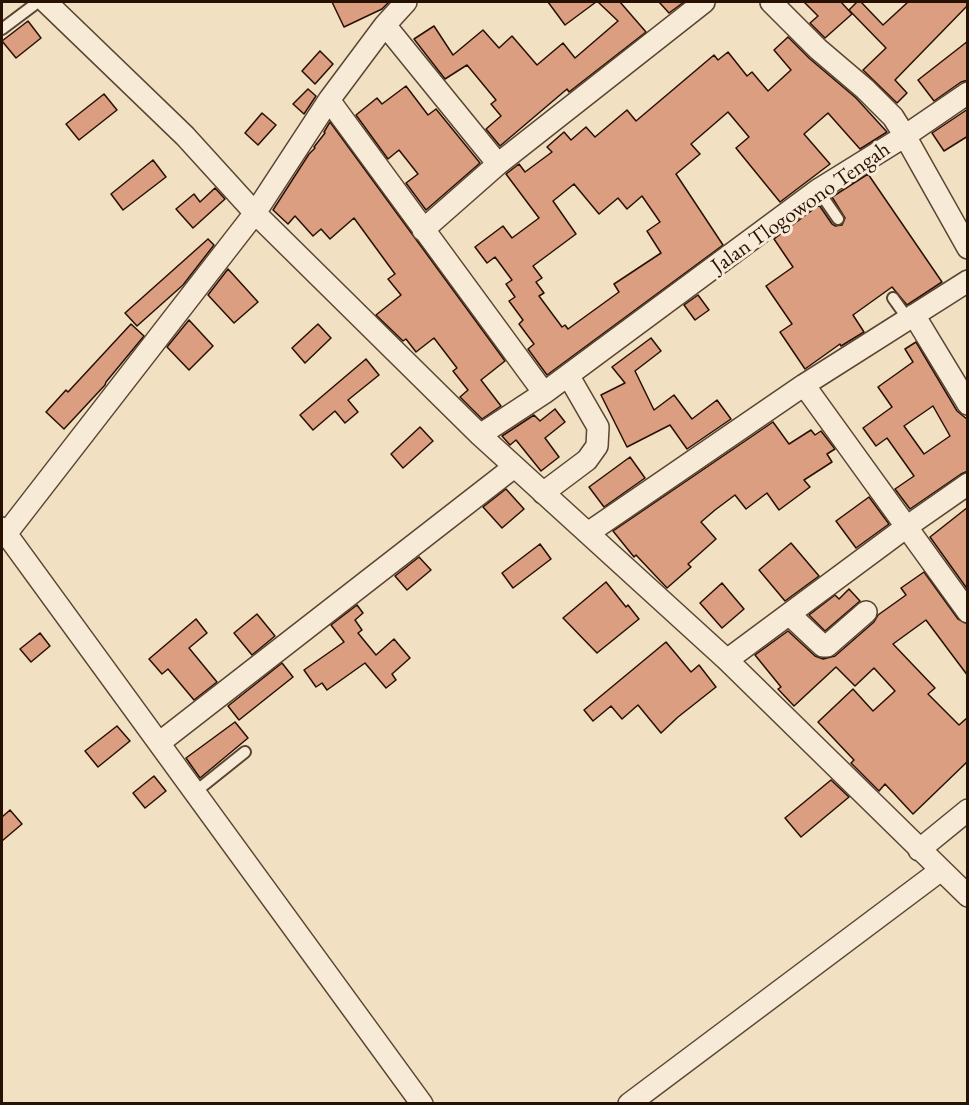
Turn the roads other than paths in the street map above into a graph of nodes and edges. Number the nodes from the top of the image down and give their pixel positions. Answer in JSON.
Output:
{"nodes":[{"id":1,"x":38,"y":2,"type":"edge"},
{"id":2,"x":46,"y":2,"type":"edge"},
{"id":3,"x":406,"y":2,"type":"edge"},
{"id":4,"x":704,"y":2,"type":"edge"},
{"id":5,"x":771,"y":2,"type":"edge"},
{"id":6,"x":385,"y":25,"type":"junction"},
{"id":7,"x":2,"y":29,"type":"edge"},
{"id":8,"x":968,"y":93,"type":"edge"},
{"id":9,"x":329,"y":100,"type":"junction"},
{"id":10,"x":905,"y":136,"type":"junction"},
{"id":11,"x":498,"y":164,"type":"junction"},
{"id":12,"x":818,"y":190,"type":"junction"},
{"id":13,"x":255,"y":213,"type":"junction"},
{"id":14,"x":838,"y":219,"type":"dead end"},
{"id":15,"x":423,"y":230,"type":"junction"},
{"id":16,"x":968,"y":248,"type":"edge"},
{"id":17,"x":968,"y":281,"type":"edge"},
{"id":18,"x":893,"y":298,"type":"dead end"},
{"id":19,"x":911,"y":317,"type":"junction"},
{"id":20,"x":568,"y":375,"type":"junction"},
{"id":21,"x":804,"y":385,"type":"junction"},
{"id":22,"x":544,"y":393,"type":"junction"},
{"id":23,"x":968,"y":404,"type":"edge"},
{"id":24,"x":480,"y":435,"type":"junction"},
{"id":25,"x":514,"y":467,"type":"junction"},
{"id":26,"x":968,"y":484,"type":"edge"},
{"id":27,"x":543,"y":493,"type":"junction"},
{"id":28,"x":905,"y":528,"type":"junction"},
{"id":29,"x":4,"y":531,"type":"edge"},
{"id":30,"x":588,"y":533,"type":"junction"},
{"id":31,"x":866,"y":612,"type":"dead end"},
{"id":32,"x":968,"y":612,"type":"edge"},
{"id":33,"x":789,"y":614,"type":"junction"},
{"id":34,"x":727,"y":660,"type":"junction"},
{"id":35,"x":159,"y":743,"type":"junction"},
{"id":36,"x":245,"y":752,"type":"dead end"},
{"id":37,"x":195,"y":792,"type":"junction"},
{"id":38,"x":968,"y":810,"type":"edge"},
{"id":39,"x":919,"y":850,"type":"junction"},
{"id":40,"x":940,"y":870,"type":"junction"},
{"id":41,"x":968,"y":896,"type":"edge"},
{"id":42,"x":422,"y":1104,"type":"edge"},
{"id":43,"x":629,"y":1104,"type":"edge"}],
"edges":[{"from":1,"to":7,"type":"lane"},
{"from":2,"to":13,"type":"street"},
{"from":3,"to":6,"type":"street"},
{"from":4,"to":11,"type":"street"},
{"from":5,"to":10,"type":"street","name":"Jalan Tlogowono Tengah"},
{"from":6,"to":9,"type":"street"},
{"from":6,"to":11,"type":"street"},
{"from":8,"to":10,"type":"street"},
{"from":9,"to":13,"type":"street"},
{"from":9,"to":15,"type":"street"},
{"from":10,"to":12,"type":"street","name":"Jalan Tlogowono Tengah"},
{"from":10,"to":16,"type":"street"},
{"from":11,"to":15,"type":"street"},
{"from":12,"to":14,"type":"lane"},
{"from":12,"to":20,"type":"street","name":"Jalan Tlogowono Tengah"},
{"from":13,"to":24,"type":"street"},
{"from":13,"to":29,"type":"street"},
{"from":15,"to":22,"type":"street"},
{"from":17,"to":19,"type":"street"},
{"from":18,"to":19,"type":"lane"},
{"from":19,"to":21,"type":"street"},
{"from":19,"to":23,"type":"street"},
{"from":20,"to":22,"type":"street","name":"Jalan Tlogowono Tengah"},
{"from":20,"to":27,"type":"street"},
{"from":21,"to":28,"type":"street"},
{"from":21,"to":30,"type":"street"},
{"from":22,"to":24,"type":"street","name":"Jalan Tlogowono Tengah"},
{"from":24,"to":25,"type":"street"},
{"from":25,"to":27,"type":"street"},
{"from":25,"to":35,"type":"street"},
{"from":26,"to":28,"type":"street"},
{"from":27,"to":30,"type":"street"},
{"from":28,"to":32,"type":"street"},
{"from":28,"to":33,"type":"street"},
{"from":29,"to":35,"type":"street"},
{"from":30,"to":34,"type":"street"},
{"from":31,"to":33,"type":"street"},
{"from":33,"to":34,"type":"street"},
{"from":34,"to":39,"type":"street"},
{"from":35,"to":37,"type":"street"},
{"from":36,"to":37,"type":"lane"},
{"from":37,"to":42,"type":"street"},
{"from":38,"to":39,"type":"street"},
{"from":39,"to":40,"type":"street"},
{"from":40,"to":41,"type":"street"},
{"from":40,"to":43,"type":"street"}]}
